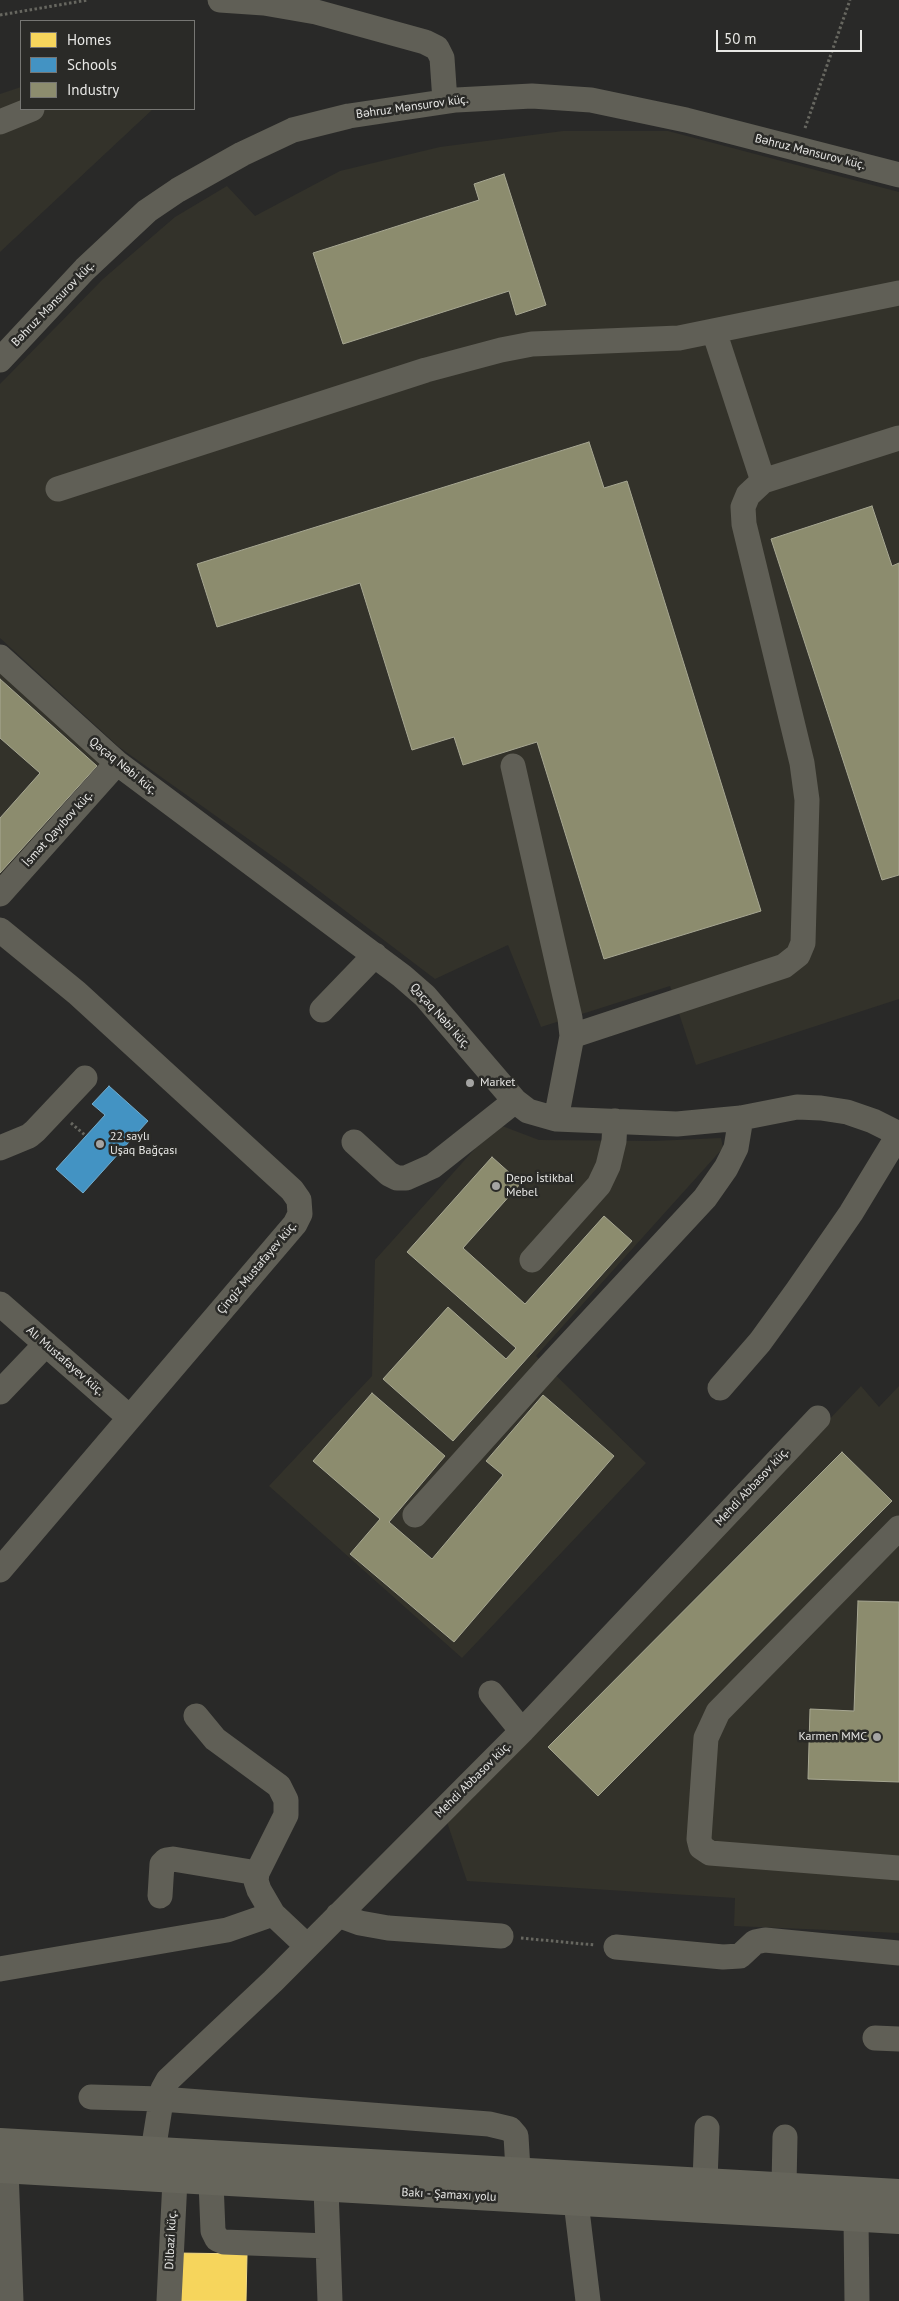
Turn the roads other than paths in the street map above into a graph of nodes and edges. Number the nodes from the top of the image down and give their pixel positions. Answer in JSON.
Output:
{"nodes":[{"id":1,"x":220,"y":0,"type":"edge"},
{"id":2,"x":445,"y":101,"type":"junction"},
{"id":3,"x":30,"y":110,"type":"edge"},
{"id":4,"x":0,"y":122,"type":"edge"},
{"id":5,"x":899,"y":175,"type":"edge"},
{"id":6,"x":899,"y":292,"type":"edge"},
{"id":7,"x":714,"y":331,"type":"junction"},
{"id":8,"x":0,"y":360,"type":"edge"},
{"id":9,"x":899,"y":438,"type":"edge"},
{"id":10,"x":763,"y":481,"type":"junction"},
{"id":11,"x":58,"y":489,"type":"dead end"},
{"id":12,"x":0,"y":658,"type":"edge"},
{"id":13,"x":117,"y":763,"type":"junction"},
{"id":14,"x":513,"y":766,"type":"dead end"},
{"id":15,"x":0,"y":894,"type":"edge"},
{"id":16,"x":0,"y":930,"type":"edge"},
{"id":17,"x":375,"y":955,"type":"junction"},
{"id":18,"x":322,"y":1010,"type":"dead end"},
{"id":19,"x":572,"y":1036,"type":"junction"},
{"id":20,"x":85,"y":1078,"type":"dead end"},
{"id":21,"x":515,"y":1101,"type":"junction"},
{"id":22,"x":741,"y":1118,"type":"junction"},
{"id":23,"x":556,"y":1119,"type":"junction"},
{"id":24,"x":615,"y":1121,"type":"junction"},
{"id":25,"x":899,"y":1134,"type":"edge"},
{"id":26,"x":354,"y":1142,"type":"dead end"},
{"id":27,"x":0,"y":1148,"type":"edge"},
{"id":28,"x":532,"y":1260,"type":"dead end"},
{"id":29,"x":0,"y":1304,"type":"edge"},
{"id":30,"x":46,"y":1344,"type":"junction"},
{"id":31,"x":720,"y":1388,"type":"dead end"},
{"id":32,"x":0,"y":1392,"type":"edge"},
{"id":33,"x":130,"y":1417,"type":"junction"},
{"id":34,"x":818,"y":1418,"type":"dead end"},
{"id":35,"x":415,"y":1515,"type":"dead end"},
{"id":36,"x":899,"y":1528,"type":"edge"},
{"id":37,"x":0,"y":1570,"type":"edge"},
{"id":38,"x":491,"y":1694,"type":"dead end"},
{"id":39,"x":196,"y":1716,"type":"dead end"},
{"id":40,"x":522,"y":1731,"type":"junction"},
{"id":41,"x":899,"y":1868,"type":"edge"},
{"id":42,"x":257,"y":1873,"type":"junction"},
{"id":43,"x":160,"y":1896,"type":"dead end"},
{"id":44,"x":273,"y":1914,"type":"junction"},
{"id":45,"x":338,"y":1915,"type":"junction"},
{"id":46,"x":501,"y":1936,"type":"road end"},
{"id":47,"x":307,"y":1946,"type":"junction"},
{"id":48,"x":616,"y":1947,"type":"road end"},
{"id":49,"x":899,"y":1953,"type":"edge"},
{"id":50,"x":0,"y":1969,"type":"edge"},
{"id":51,"x":91,"y":2097,"type":"dead end"},
{"id":52,"x":161,"y":2099,"type":"junction"},
{"id":53,"x":707,"y":2128,"type":"dead end"},
{"id":54,"x":785,"y":2137,"type":"dead end"},
{"id":55,"x":0,"y":2142,"type":"edge"},
{"id":56,"x":153,"y":2151,"type":"junction"},
{"id":57,"x":3,"y":2170,"type":"edge"},
{"id":58,"x":518,"y":2170,"type":"junction"},
{"id":59,"x":175,"y":2180,"type":"junction"},
{"id":60,"x":705,"y":2181,"type":"junction"},
{"id":61,"x":211,"y":2182,"type":"junction"},
{"id":62,"x":784,"y":2185,"type":"junction"},
{"id":63,"x":326,"y":2188,"type":"junction"},
{"id":64,"x":899,"y":2193,"type":"edge"},
{"id":65,"x":576,"y":2202,"type":"junction"},
{"id":66,"x":856,"y":2218,"type":"junction"},
{"id":67,"x":899,"y":2220,"type":"edge"},
{"id":68,"x":328,"y":2246,"type":"junction"},
{"id":69,"x":11,"y":2301,"type":"edge"},
{"id":70,"x":169,"y":2301,"type":"edge"},
{"id":71,"x":330,"y":2301,"type":"edge"},
{"id":72,"x":588,"y":2301,"type":"edge"},
{"id":73,"x":857,"y":2301,"type":"edge"}],
"edges":[{"from":1,"to":2,"type":"street"},
{"from":2,"to":5,"type":"street","name":"Bəhruz Mənsurov küç."},
{"from":2,"to":8,"type":"street","name":"Bəhruz Mənsurov küç."},
{"from":3,"to":4,"type":"street"},
{"from":6,"to":7,"type":"street"},
{"from":7,"to":10,"type":"street"},
{"from":7,"to":11,"type":"street"},
{"from":9,"to":10,"type":"street"},
{"from":10,"to":19,"type":"street"},
{"from":12,"to":13,"type":"street","name":"Qaçaq Nəbi küç."},
{"from":13,"to":15,"type":"street","name":"İsmət Qayıbov küç."},
{"from":13,"to":17,"type":"street","name":"Qaçaq Nəbi küç."},
{"from":14,"to":19,"type":"street"},
{"from":16,"to":33,"type":"street","name":"Çingiz Mustafayev küç."},
{"from":17,"to":18,"type":"street"},
{"from":17,"to":21,"type":"street","name":"Qaçaq Nəbi küç."},
{"from":19,"to":23,"type":"street"},
{"from":20,"to":27,"type":"street"},
{"from":21,"to":23,"type":"street","name":"Qaçaq Nəbi küç."},
{"from":21,"to":26,"type":"street"},
{"from":22,"to":24,"type":"street","name":"Qaçaq Nəbi küç."},
{"from":22,"to":25,"type":"street","name":"Qaçaq Nəbi küç."},
{"from":22,"to":35,"type":"street"},
{"from":23,"to":24,"type":"street","name":"Qaçaq Nəbi küç."},
{"from":24,"to":28,"type":"street"},
{"from":25,"to":31,"type":"street"},
{"from":29,"to":30,"type":"street","name":"Alı Mustafayev küç."},
{"from":30,"to":32,"type":"street"},
{"from":30,"to":33,"type":"street","name":"Alı Mustafayev küç."},
{"from":33,"to":37,"type":"street","name":"Çingiz Mustafayev küç."},
{"from":34,"to":40,"type":"street","name":"Mehdi Abbasov küç."},
{"from":36,"to":41,"type":"street"},
{"from":38,"to":40,"type":"street"},
{"from":39,"to":42,"type":"street"},
{"from":40,"to":45,"type":"street","name":"Mehdi Abbasov küç."},
{"from":42,"to":43,"type":"street"},
{"from":42,"to":44,"type":"street"},
{"from":44,"to":47,"type":"street"},
{"from":44,"to":50,"type":"street"},
{"from":45,"to":46,"type":"street"},
{"from":45,"to":47,"type":"street","name":"Mehdi Abbasov küç."},
{"from":47,"to":52,"type":"street","name":"Mehdi Abbasov küç."},
{"from":48,"to":49,"type":"street"},
{"from":51,"to":52,"type":"street"},
{"from":52,"to":56,"type":"street","name":"Mehdi Abbasov küç."},
{"from":52,"to":58,"type":"street"},
{"from":53,"to":60,"type":"street"},
{"from":54,"to":62,"type":"street"},
{"from":55,"to":56,"type":"highway"},
{"from":56,"to":58,"type":"highway"},
{"from":57,"to":59,"type":"highway","name":"Bakı - Şamaxı yolu"},
{"from":57,"to":69,"type":"street"},
{"from":58,"to":60,"type":"highway"},
{"from":59,"to":61,"type":"highway","name":"Bakı - Şamaxı yolu"},
{"from":59,"to":70,"type":"street","name":"Dilbazi küç."},
{"from":60,"to":62,"type":"highway"},
{"from":61,"to":63,"type":"highway","name":"Bakı - Şamaxı yolu"},
{"from":61,"to":68,"type":"street"},
{"from":62,"to":64,"type":"highway"},
{"from":63,"to":65,"type":"highway","name":"Bakı - Şamaxı yolu"},
{"from":63,"to":68,"type":"street"},
{"from":65,"to":66,"type":"highway","name":"Bakı - Şamaxı yolu"},
{"from":65,"to":72,"type":"street"},
{"from":66,"to":67,"type":"highway","name":"Bakı - Şamaxı yolu"},
{"from":66,"to":73,"type":"street"},
{"from":68,"to":71,"type":"street"}]}
